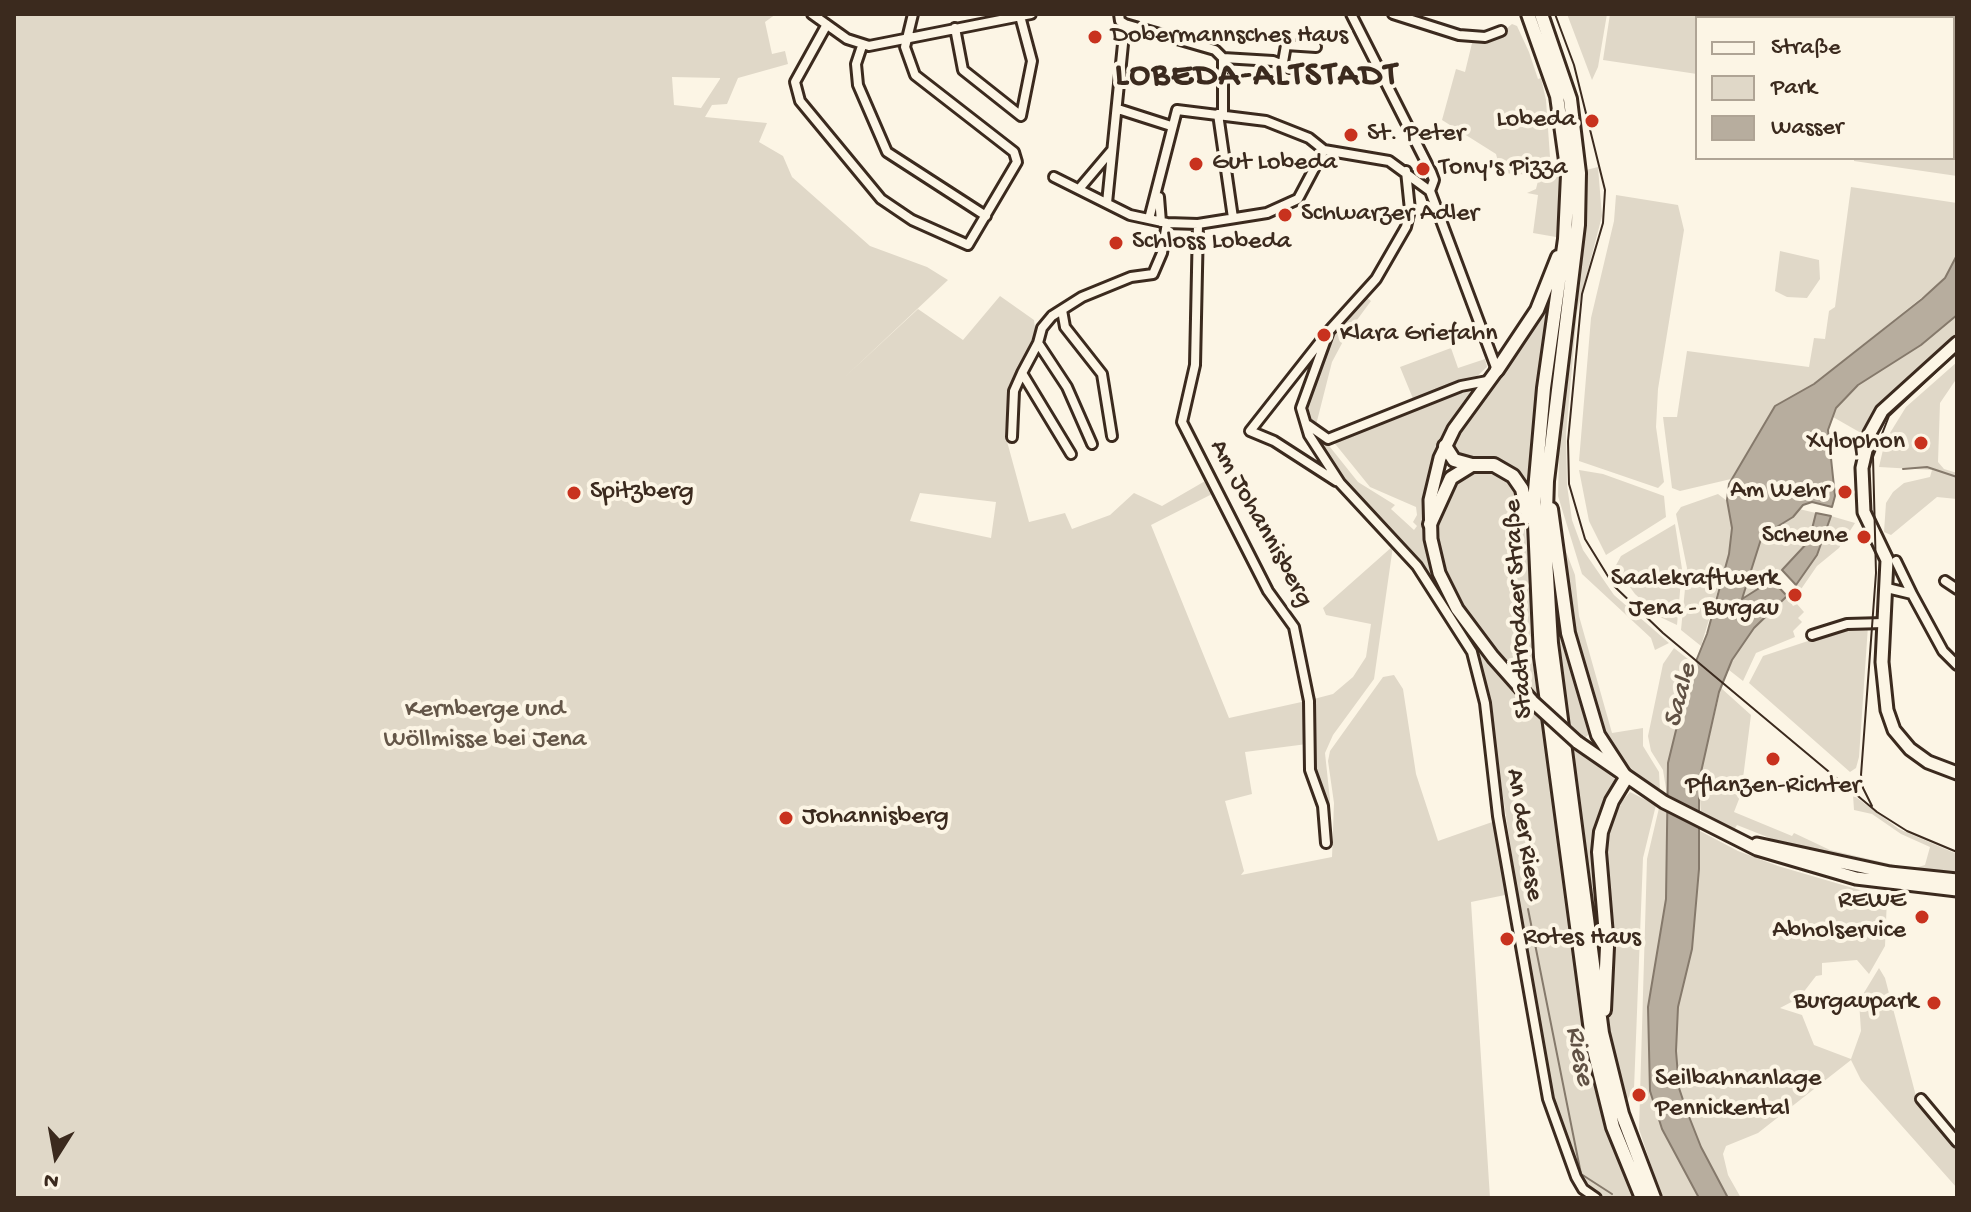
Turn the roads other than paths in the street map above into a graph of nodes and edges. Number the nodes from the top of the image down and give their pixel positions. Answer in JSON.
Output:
{"nodes":[{"id":1,"x":913,"y":14,"type":"edge"},
{"id":2,"x":1031,"y":14,"type":"edge"},
{"id":3,"x":1119,"y":14,"type":"edge"},
{"id":4,"x":1351,"y":14,"type":"edge"},
{"id":5,"x":1393,"y":14,"type":"edge"},
{"id":6,"x":1528,"y":14,"type":"edge"},
{"id":7,"x":1541,"y":14,"type":"edge"},
{"id":8,"x":816,"y":15,"type":"edge"},
{"id":9,"x":1020,"y":16,"type":"junction"},
{"id":10,"x":1125,"y":24,"type":"junction"},
{"id":11,"x":826,"y":26,"type":"junction"},
{"id":12,"x":955,"y":28,"type":"junction"},
{"id":13,"x":1501,"y":31,"type":"dead end"},
{"id":14,"x":905,"y":39,"type":"junction"},
{"id":15,"x":862,"y":46,"type":"junction"},
{"id":16,"x":1316,"y":47,"type":"dead end"},
{"id":17,"x":1223,"y":58,"type":"junction"},
{"id":18,"x":1118,"y":109,"type":"junction"},
{"id":19,"x":1220,"y":114,"type":"junction"},
{"id":20,"x":1171,"y":126,"type":"junction"},
{"id":21,"x":1112,"y":149,"type":"junction"},
{"id":22,"x":1324,"y":150,"type":"junction"},
{"id":23,"x":1406,"y":171,"type":"junction"},
{"id":24,"x":1054,"y":177,"type":"dead end"},
{"id":25,"x":1079,"y":189,"type":"junction"},
{"id":26,"x":1430,"y":191,"type":"junction"},
{"id":27,"x":1158,"y":192,"type":"junction"},
{"id":28,"x":1107,"y":203,"type":"junction"},
{"id":29,"x":986,"y":216,"type":"junction"},
{"id":30,"x":1233,"y":218,"type":"junction"},
{"id":31,"x":1149,"y":219,"type":"junction"},
{"id":32,"x":1164,"y":223,"type":"junction"},
{"id":33,"x":1198,"y":224,"type":"junction"},
{"id":34,"x":1565,"y":239,"type":"junction"},
{"id":35,"x":1062,"y":310,"type":"junction"},
{"id":36,"x":1329,"y":331,"type":"junction"},
{"id":37,"x":1038,"y":343,"type":"junction"},
{"id":38,"x":1957,"y":343,"type":"edge"},
{"id":39,"x":1497,"y":370,"type":"junction"},
{"id":40,"x":1022,"y":373,"type":"junction"},
{"id":41,"x":1487,"y":381,"type":"junction"},
{"id":42,"x":1308,"y":424,"type":"junction"},
{"id":43,"x":1112,"y":436,"type":"dead end"},
{"id":44,"x":1012,"y":437,"type":"dead end"},
{"id":45,"x":1092,"y":444,"type":"dead end"},
{"id":46,"x":1445,"y":446,"type":"junction"},
{"id":47,"x":1071,"y":454,"type":"dead end"},
{"id":48,"x":1472,"y":465,"type":"junction"},
{"id":49,"x":1547,"y":481,"type":"junction"},
{"id":50,"x":1340,"y":483,"type":"junction"},
{"id":51,"x":1430,"y":524,"type":"junction"},
{"id":52,"x":1534,"y":545,"type":"junction"},
{"id":53,"x":1896,"y":561,"type":"dead end"},
{"id":54,"x":1945,"y":581,"type":"dead end"},
{"id":55,"x":1887,"y":588,"type":"junction"},
{"id":56,"x":1957,"y":589,"type":"edge"},
{"id":57,"x":1912,"y":594,"type":"junction"},
{"id":58,"x":1884,"y":623,"type":"junction"},
{"id":59,"x":1812,"y":635,"type":"dead end"},
{"id":60,"x":1957,"y":665,"type":"edge"},
{"id":61,"x":1957,"y":773,"type":"edge"},
{"id":62,"x":1626,"y":778,"type":"junction"},
{"id":63,"x":1741,"y":841,"type":"junction"},
{"id":64,"x":1326,"y":843,"type":"dead end"},
{"id":65,"x":1957,"y":880,"type":"edge"},
{"id":66,"x":1957,"y":890,"type":"edge"},
{"id":67,"x":1602,"y":1033,"type":"junction"},
{"id":68,"x":1921,"y":1099,"type":"dead end"},
{"id":69,"x":1957,"y":1142,"type":"edge"},
{"id":70,"x":1596,"y":1198,"type":"edge"},
{"id":71,"x":1642,"y":1198,"type":"edge"},
{"id":72,"x":1654,"y":1198,"type":"edge"}],
"edges":[{"from":1,"to":14,"type":"street"},
{"from":2,"to":9,"type":"street"},
{"from":3,"to":10,"type":"street"},
{"from":4,"to":26,"type":"street"},
{"from":5,"to":13,"type":"street"},
{"from":6,"to":34,"type":"main road","name":"Stadtrodaer Straße"},
{"from":7,"to":49,"type":"main road","name":"Stadtrodaer Straße"},
{"from":8,"to":11,"type":"street"},
{"from":9,"to":12,"type":"street"},
{"from":9,"to":12,"type":"street"},
{"from":10,"to":17,"type":"street"},
{"from":10,"to":18,"type":"street"},
{"from":11,"to":15,"type":"street"},
{"from":11,"to":29,"type":"street"},
{"from":12,"to":14,"type":"street"},
{"from":14,"to":15,"type":"street"},
{"from":14,"to":29,"type":"street"},
{"from":15,"to":29,"type":"street"},
{"from":16,"to":17,"type":"street"},
{"from":17,"to":19,"type":"street"},
{"from":18,"to":20,"type":"street"},
{"from":18,"to":21,"type":"street"},
{"from":19,"to":20,"type":"street"},
{"from":19,"to":22,"type":"street"},
{"from":19,"to":30,"type":"street"},
{"from":20,"to":27,"type":"street"},
{"from":21,"to":25,"type":"street"},
{"from":21,"to":28,"type":"street"},
{"from":22,"to":23,"type":"street"},
{"from":22,"to":30,"type":"street"},
{"from":23,"to":26,"type":"street"},
{"from":23,"to":36,"type":"street"},
{"from":24,"to":25,"type":"street"},
{"from":25,"to":28,"type":"street"},
{"from":26,"to":39,"type":"street"},
{"from":27,"to":31,"type":"street"},
{"from":27,"to":32,"type":"street"},
{"from":28,"to":31,"type":"street"},
{"from":30,"to":33,"type":"street"},
{"from":31,"to":32,"type":"street"},
{"from":32,"to":33,"type":"street"},
{"from":32,"to":35,"type":"street"},
{"from":33,"to":64,"type":"street","name":"Am Johannisberg"},
{"from":34,"to":39,"type":"main road"},
{"from":34,"to":52,"type":"main road","name":"Stadtrodaer Straße"},
{"from":35,"to":37,"type":"street"},
{"from":35,"to":43,"type":"street"},
{"from":36,"to":42,"type":"street"},
{"from":36,"to":50,"type":"street"},
{"from":37,"to":40,"type":"street"},
{"from":37,"to":45,"type":"street"},
{"from":38,"to":55,"type":"main road"},
{"from":39,"to":41,"type":"main road"},
{"from":40,"to":44,"type":"street"},
{"from":40,"to":47,"type":"street"},
{"from":41,"to":42,"type":"street"},
{"from":41,"to":46,"type":"main road"},
{"from":42,"to":50,"type":"street","name":"An der Riese"},
{"from":46,"to":48,"type":"main road"},
{"from":46,"to":51,"type":"main road"},
{"from":48,"to":51,"type":"main road"},
{"from":48,"to":52,"type":"main road"},
{"from":49,"to":62,"type":"main road"},
{"from":49,"to":67,"type":"main road","name":"Stadtrodaer Straße"},
{"from":50,"to":70,"type":"street","name":"An der Riese"},
{"from":51,"to":62,"type":"main road","bridge":true},
{"from":52,"to":71,"type":"main road","name":"Stadtrodaer Straße"},
{"from":53,"to":57,"type":"street"},
{"from":54,"to":56,"type":"street"},
{"from":55,"to":57,"type":"street"},
{"from":55,"to":58,"type":"main road"},
{"from":57,"to":60,"type":"street"},
{"from":58,"to":59,"type":"street"},
{"from":58,"to":61,"type":"main road"},
{"from":62,"to":63,"type":"main road"},
{"from":62,"to":67,"type":"main road"},
{"from":63,"to":65,"type":"main road"},
{"from":63,"to":66,"type":"main road"},
{"from":67,"to":72,"type":"main road","name":"Stadtrodaer Straße"},
{"from":68,"to":69,"type":"street"}]}
